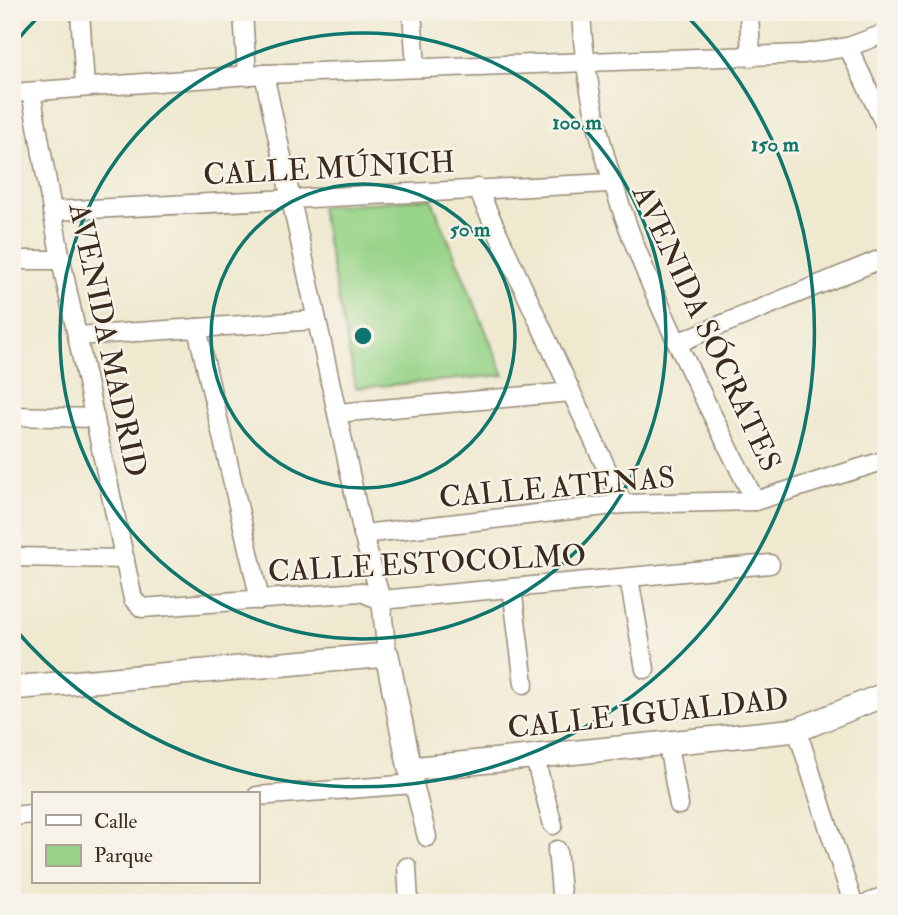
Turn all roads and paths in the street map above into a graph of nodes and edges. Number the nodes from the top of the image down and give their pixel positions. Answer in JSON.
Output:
{"nodes":[{"id":1,"x":80,"y":12,"type":"edge"},
{"id":2,"x":243,"y":12,"type":"edge"},
{"id":3,"x":412,"y":12,"type":"edge"},
{"id":4,"x":581,"y":12,"type":"edge"},
{"id":5,"x":749,"y":12,"type":"edge"},
{"id":6,"x":886,"y":33,"type":"edge"},
{"id":7,"x":848,"y":47,"type":"junction"},
{"id":8,"x":751,"y":57,"type":"junction"},
{"id":9,"x":583,"y":61,"type":"junction"},
{"id":10,"x":416,"y":67,"type":"junction"},
{"id":11,"x":256,"y":75,"type":"junction"},
{"id":12,"x":85,"y":87,"type":"junction"},
{"id":13,"x":31,"y":92,"type":"junction"},
{"id":14,"x":12,"y":93,"type":"edge"},
{"id":15,"x":886,"y":127,"type":"edge"},
{"id":16,"x":610,"y":183,"type":"junction"},
{"id":17,"x":477,"y":188,"type":"junction"},
{"id":18,"x":289,"y":199,"type":"junction"},
{"id":19,"x":52,"y":211,"type":"junction"},
{"id":20,"x":886,"y":257,"type":"edge"},
{"id":21,"x":12,"y":260,"type":"edge"},
{"id":22,"x":61,"y":260,"type":"junction"},
{"id":23,"x":316,"y":320,"type":"junction"},
{"id":24,"x":197,"y":328,"type":"junction"},
{"id":25,"x":78,"y":336,"type":"junction"},
{"id":26,"x":677,"y":343,"type":"junction"},
{"id":27,"x":571,"y":392,"type":"junction"},
{"id":28,"x":337,"y":413,"type":"junction"},
{"id":29,"x":12,"y":416,"type":"edge"},
{"id":30,"x":95,"y":418,"type":"junction"},
{"id":31,"x":886,"y":460,"type":"edge"},
{"id":32,"x":755,"y":500,"type":"junction"},
{"id":33,"x":623,"y":504,"type":"junction"},
{"id":34,"x":363,"y":534,"type":"junction"},
{"id":35,"x":12,"y":557,"type":"edge"},
{"id":36,"x":125,"y":559,"type":"junction"},
{"id":37,"x":770,"y":564,"type":"dead end"},
{"id":38,"x":629,"y":578,"type":"junction"},
{"id":39,"x":512,"y":588,"type":"junction"},
{"id":40,"x":133,"y":599,"type":"joint"},
{"id":41,"x":260,"y":600,"type":"junction"},
{"id":42,"x":381,"y":600,"type":"junction"},
{"id":43,"x":387,"y":655,"type":"junction"},
{"id":44,"x":645,"y":668,"type":"dead end"},
{"id":45,"x":524,"y":684,"type":"dead end"},
{"id":46,"x":12,"y":688,"type":"edge"},
{"id":47,"x":886,"y":694,"type":"edge"},
{"id":48,"x":797,"y":730,"type":"junction"},
{"id":49,"x":668,"y":746,"type":"junction"},
{"id":50,"x":535,"y":759,"type":"junction"},
{"id":51,"x":412,"y":777,"type":"junction"},
{"id":52,"x":259,"y":796,"type":"edge"},
{"id":53,"x":679,"y":805,"type":"dead end"},
{"id":54,"x":32,"y":814,"type":"edge"},
{"id":55,"x":12,"y":816,"type":"edge"},
{"id":56,"x":553,"y":825,"type":"dead end"},
{"id":57,"x":427,"y":837,"type":"dead end"},
{"id":58,"x":557,"y":850,"type":"dead end"},
{"id":59,"x":407,"y":867,"type":"dead end"},
{"id":60,"x":886,"y":895,"type":"edge"},
{"id":61,"x":409,"y":903,"type":"edge"},
{"id":62,"x":562,"y":903,"type":"edge"},
{"id":63,"x":853,"y":903,"type":"edge"},
{"id":64,"x":869,"y":903,"type":"edge"}],
"edges":[{"from":1,"to":12,"type":"street"},
{"from":2,"to":11,"type":"street"},
{"from":3,"to":10,"type":"street"},
{"from":4,"to":9,"type":"street","name":"AVENIDA SÓCRATES"},
{"from":5,"to":8,"type":"street"},
{"from":6,"to":7,"type":"street"},
{"from":7,"to":8,"type":"street"},
{"from":7,"to":15,"type":"street"},
{"from":8,"to":9,"type":"street"},
{"from":9,"to":10,"type":"street"},
{"from":9,"to":16,"type":"street","name":"AVENIDA SÓCRATES"},
{"from":10,"to":11,"type":"street"},
{"from":11,"to":12,"type":"street"},
{"from":11,"to":18,"type":"street"},
{"from":12,"to":13,"type":"street"},
{"from":13,"to":14,"type":"street"},
{"from":13,"to":19,"type":"street","name":"AVENIDA MADRID"},
{"from":16,"to":17,"type":"street","name":"CALLE MÚNICH"},
{"from":16,"to":26,"type":"street","name":"AVENIDA SÓCRATES"},
{"from":17,"to":18,"type":"street","name":"CALLE MÚNICH"},
{"from":17,"to":27,"type":"street"},
{"from":18,"to":19,"type":"street","name":"CALLE MÚNICH"},
{"from":18,"to":23,"type":"street"},
{"from":19,"to":22,"type":"street","name":"AVENIDA MADRID"},
{"from":20,"to":26,"type":"street"},
{"from":21,"to":22,"type":"street"},
{"from":22,"to":25,"type":"street","name":"AVENIDA MADRID"},
{"from":23,"to":24,"type":"street"},
{"from":23,"to":28,"type":"street"},
{"from":24,"to":25,"type":"street"},
{"from":24,"to":41,"type":"street"},
{"from":25,"to":30,"type":"street","name":"AVENIDA MADRID"},
{"from":26,"to":32,"type":"street","name":"AVENIDA SÓCRATES"},
{"from":27,"to":28,"type":"street"},
{"from":27,"to":33,"type":"street"},
{"from":28,"to":34,"type":"street"},
{"from":29,"to":30,"type":"street"},
{"from":30,"to":36,"type":"street","name":"AVENIDA MADRID"},
{"from":31,"to":32,"type":"street","name":"CALLE ATENAS"},
{"from":32,"to":33,"type":"street","name":"CALLE ATENAS"},
{"from":33,"to":34,"type":"street","name":"CALLE ATENAS"},
{"from":34,"to":42,"type":"street"},
{"from":35,"to":36,"type":"street"},
{"from":36,"to":40,"type":"street","name":"AVENIDA MADRID"},
{"from":37,"to":38,"type":"street","name":"CALLE ESTOCOLMO"},
{"from":38,"to":39,"type":"street","name":"CALLE ESTOCOLMO"},
{"from":38,"to":44,"type":"street"},
{"from":39,"to":42,"type":"street","name":"CALLE ESTOCOLMO"},
{"from":39,"to":45,"type":"street"},
{"from":40,"to":41,"type":"street","name":"CALLE ESTOCOLMO"},
{"from":41,"to":42,"type":"street","name":"CALLE ESTOCOLMO"},
{"from":42,"to":43,"type":"street"},
{"from":43,"to":46,"type":"street"},
{"from":43,"to":51,"type":"street"},
{"from":47,"to":48,"type":"street","name":"CALLE IGUALDAD"},
{"from":48,"to":49,"type":"street","name":"CALLE IGUALDAD"},
{"from":48,"to":63,"type":"street"},
{"from":49,"to":50,"type":"street","name":"CALLE IGUALDAD"},
{"from":49,"to":53,"type":"street"},
{"from":50,"to":51,"type":"street","name":"CALLE IGUALDAD"},
{"from":50,"to":56,"type":"street"},
{"from":51,"to":52,"type":"street"},
{"from":51,"to":57,"type":"street"},
{"from":54,"to":55,"type":"street"},
{"from":58,"to":62,"type":"street"},
{"from":59,"to":61,"type":"street"},
{"from":60,"to":64,"type":"street"}]}
